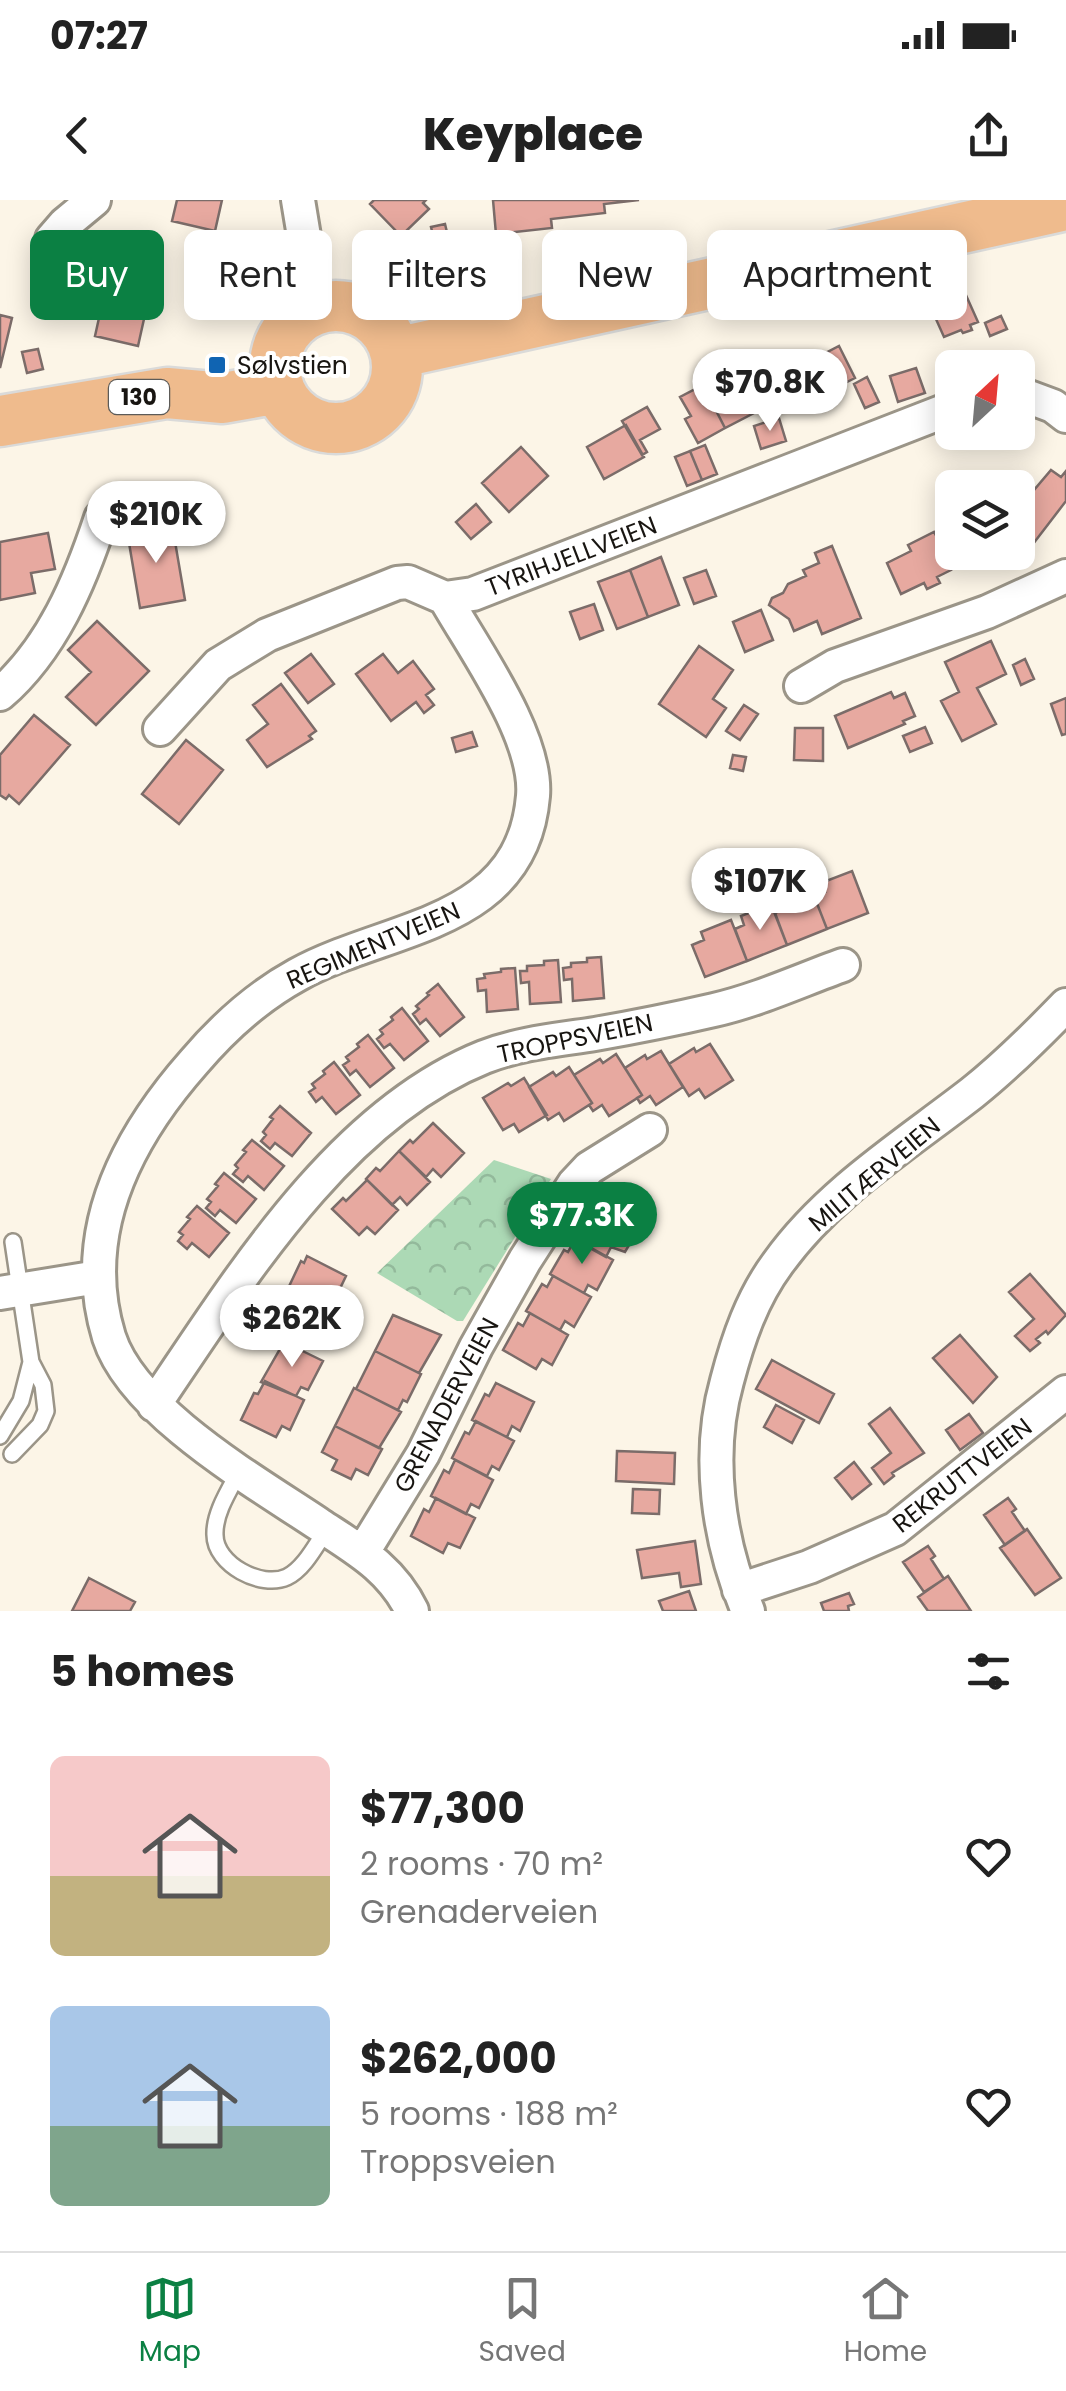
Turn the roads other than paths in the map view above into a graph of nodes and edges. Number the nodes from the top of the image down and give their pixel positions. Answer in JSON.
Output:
{"nodes":[{"id":1,"x":94,"y":200,"type":"edge"},
{"id":2,"x":298,"y":200,"type":"edge"},
{"id":3,"x":1066,"y":204,"type":"edge"},
{"id":4,"x":60,"y":230,"type":"edge"},
{"id":5,"x":303,"y":230,"type":"edge"},
{"id":6,"x":332,"y":306,"type":"edge"},
{"id":7,"x":297,"y":320,"type":"edge"},
{"id":8,"x":396,"y":353,"type":"junction"},
{"id":9,"x":279,"y":388,"type":"junction"},
{"id":10,"x":1035,"y":399,"type":"edge"},
{"id":11,"x":935,"y":415,"type":"edge"},
{"id":12,"x":1066,"y":416,"type":"edge"},
{"id":13,"x":0,"y":421,"type":"edge"},
{"id":14,"x":100,"y":518,"type":"dead end"},
{"id":15,"x":1066,"y":576,"type":"edge"},
{"id":16,"x":445,"y":598,"type":"junction"},
{"id":17,"x":801,"y":686,"type":"dead end"},
{"id":18,"x":0,"y":694,"type":"edge"},
{"id":19,"x":160,"y":729,"type":"dead end"},
{"id":20,"x":843,"y":965,"type":"dead end"},
{"id":21,"x":1066,"y":1005,"type":"edge"},
{"id":22,"x":650,"y":1130,"type":"dead end"},
{"id":23,"x":12,"y":1242,"type":"dead end"},
{"id":24,"x":98,"y":1276,"type":"junction"},
{"id":25,"x":10,"y":1291,"type":"edge"},
{"id":26,"x":31,"y":1362,"type":"junction"},
{"id":27,"x":1066,"y":1392,"type":"edge"},
{"id":28,"x":154,"y":1405,"type":"junction"},
{"id":29,"x":0,"y":1436,"type":"edge"},
{"id":30,"x":12,"y":1454,"type":"dead end"},
{"id":31,"x":240,"y":1470,"type":"junction"},
{"id":32,"x":327,"y":1529,"type":"junction"},
{"id":33,"x":363,"y":1552,"type":"junction"},
{"id":34,"x":744,"y":1600,"type":"edge"},
{"id":35,"x":412,"y":1611,"type":"edge"}],
"edges":[{"from":1,"to":4,"type":"street"},
{"from":2,"to":5,"type":"street"},
{"from":3,"to":8,"type":"main road"},
{"from":6,"to":8,"type":"main road"},
{"from":7,"to":9,"type":"main road"},
{"from":8,"to":9,"type":"main road"},
{"from":9,"to":13,"type":"main road","number":"130"},
{"from":10,"to":12,"type":"street"},
{"from":11,"to":16,"type":"street","name":"TYRIHJELLVEIEN"},
{"from":14,"to":18,"type":"street"},
{"from":15,"to":17,"type":"street"},
{"from":16,"to":19,"type":"street"},
{"from":16,"to":24,"type":"street","name":"REGIMENTVEIEN"},
{"from":20,"to":28,"type":"street","name":"TROPPSVEIEN"},
{"from":21,"to":34,"type":"street","name":"MILITÆRVEIEN"},
{"from":22,"to":33,"type":"street","name":"GRENADERVEIEN"},
{"from":23,"to":25,"type":"lane"},
{"from":24,"to":25,"type":"street"},
{"from":24,"to":28,"type":"street","name":"REGIMENTVEIEN"},
{"from":25,"to":26,"type":"lane"},
{"from":26,"to":29,"type":"lane"},
{"from":26,"to":30,"type":"lane"},
{"from":27,"to":34,"type":"street","name":"REKRUTTVEIEN"},
{"from":28,"to":31,"type":"street","name":"REGIMENTVEIEN"},
{"from":31,"to":32,"type":"street","name":"REGIMENTVEIEN"},
{"from":31,"to":32,"type":"lane"},
{"from":32,"to":33,"type":"street","name":"REGIMENTVEIEN"},
{"from":33,"to":35,"type":"street","name":"REGIMENTVEIEN"}]}
